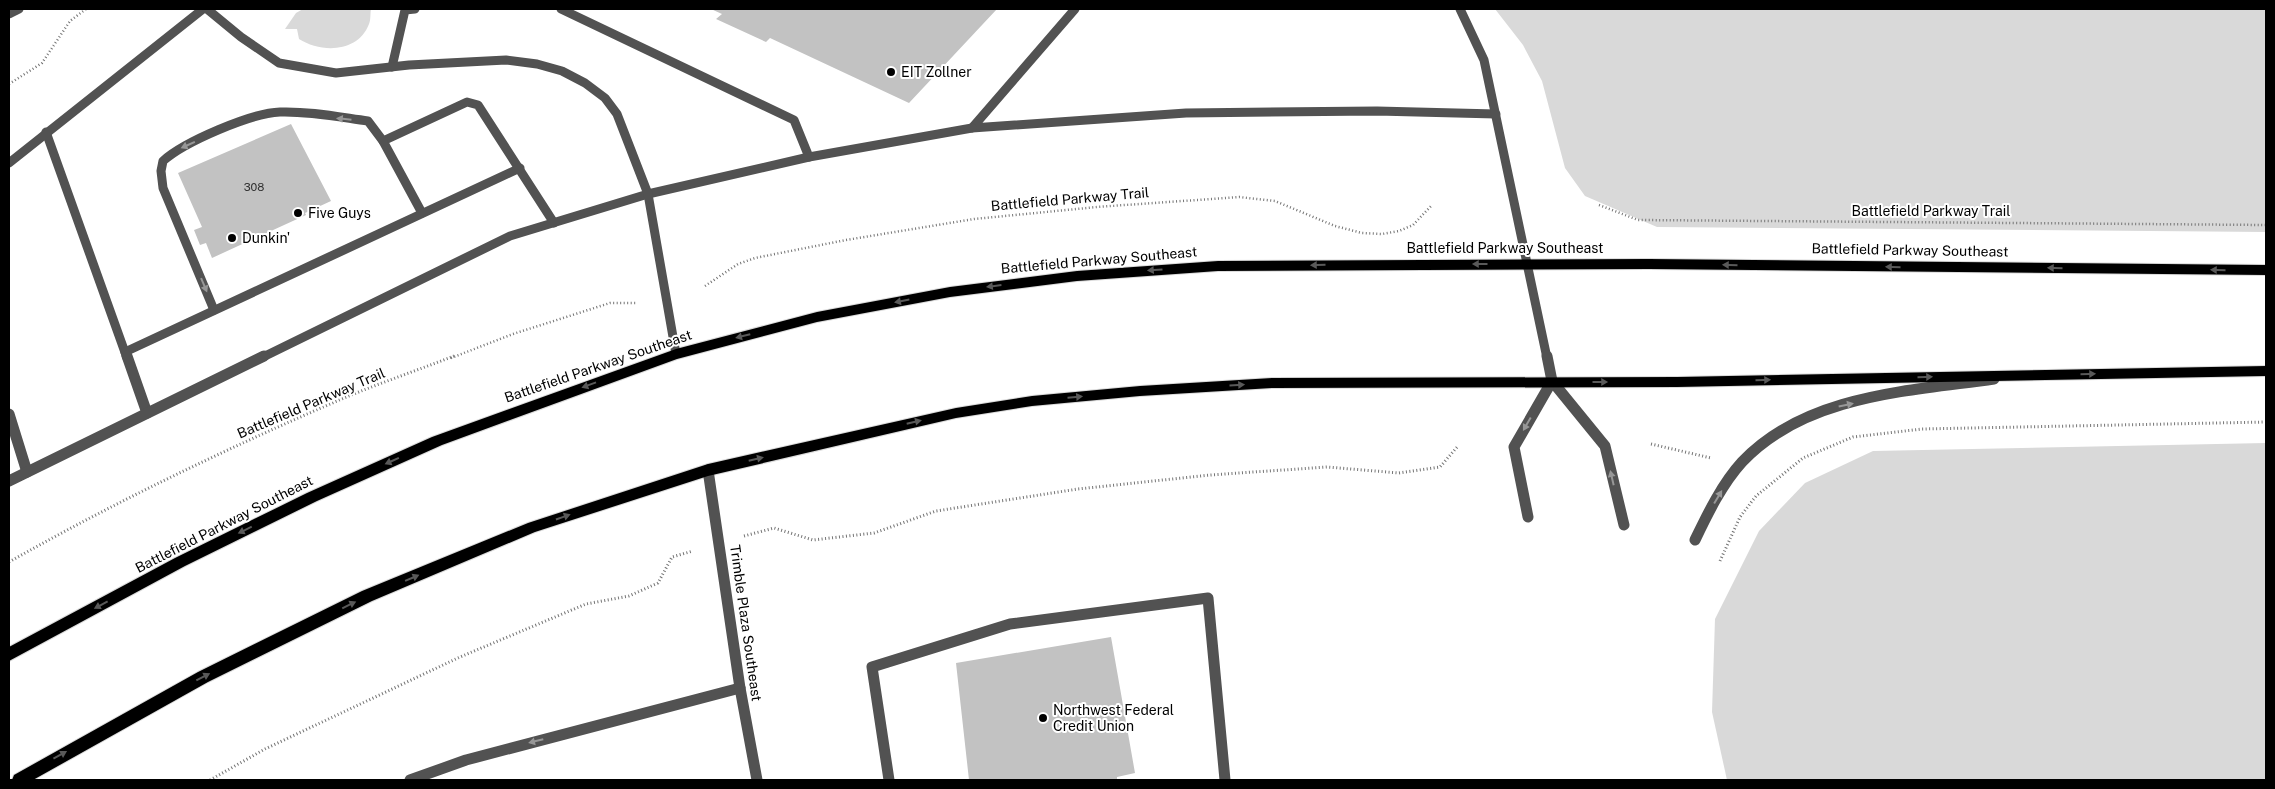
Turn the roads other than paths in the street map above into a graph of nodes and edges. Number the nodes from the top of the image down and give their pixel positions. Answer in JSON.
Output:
{"nodes":[{"id":1,"x":19,"y":9,"type":"edge"},
{"id":2,"x":205,"y":9,"type":"edge"},
{"id":3,"x":415,"y":9,"type":"edge"},
{"id":4,"x":561,"y":9,"type":"edge"},
{"id":5,"x":1076,"y":9,"type":"edge"},
{"id":6,"x":1460,"y":9,"type":"edge"},
{"id":7,"x":9,"y":14,"type":"edge"},
{"id":8,"x":392,"y":67,"type":"junction"},
{"id":9,"x":1496,"y":114,"type":"junction"},
{"id":10,"x":972,"y":128,"type":"junction"},
{"id":11,"x":46,"y":132,"type":"junction"},
{"id":12,"x":383,"y":141,"type":"junction"},
{"id":13,"x":809,"y":157,"type":"junction"},
{"id":14,"x":9,"y":163,"type":"edge"},
{"id":15,"x":520,"y":168,"type":"junction"},
{"id":16,"x":648,"y":194,"type":"junction"},
{"id":17,"x":422,"y":213,"type":"junction"},
{"id":18,"x":554,"y":223,"type":"junction"},
{"id":19,"x":1529,"y":264,"type":"junction"},
{"id":20,"x":2266,"y":270,"type":"edge"},
{"id":21,"x":214,"y":310,"type":"junction"},
{"id":22,"x":125,"y":352,"type":"junction"},
{"id":23,"x":676,"y":354,"type":"junction"},
{"id":24,"x":2266,"y":371,"type":"edge"},
{"id":25,"x":2017,"y":376,"type":"junction"},
{"id":26,"x":1552,"y":382,"type":"junction"},
{"id":27,"x":147,"y":413,"type":"junction"},
{"id":28,"x":9,"y":414,"type":"edge"},
{"id":29,"x":708,"y":470,"type":"junction"},
{"id":30,"x":27,"y":472,"type":"junction"},
{"id":31,"x":9,"y":481,"type":"edge"},
{"id":32,"x":1528,"y":517,"type":"dead end"},
{"id":33,"x":1624,"y":526,"type":"dead end"},
{"id":34,"x":1695,"y":540,"type":"dead end"},
{"id":35,"x":9,"y":654,"type":"edge"},
{"id":36,"x":740,"y":688,"type":"junction"},
{"id":37,"x":19,"y":780,"type":"edge"},
{"id":38,"x":410,"y":780,"type":"edge"},
{"id":39,"x":757,"y":780,"type":"edge"},
{"id":40,"x":888,"y":780,"type":"edge"},
{"id":41,"x":1225,"y":780,"type":"edge"}],
"edges":[{"from":1,"to":7,"type":"street"},
{"from":2,"to":8,"type":"street"},
{"from":2,"to":11,"type":"street"},
{"from":3,"to":8,"type":"street"},
{"from":4,"to":13,"type":"street"},
{"from":5,"to":10,"type":"street"},
{"from":6,"to":9,"type":"street"},
{"from":8,"to":16,"type":"street"},
{"from":9,"to":10,"type":"street"},
{"from":9,"to":19,"type":"street"},
{"from":10,"to":13,"type":"street"},
{"from":11,"to":14,"type":"street"},
{"from":11,"to":22,"type":"street"},
{"from":12,"to":15,"type":"street"},
{"from":12,"to":17,"type":"street"},
{"from":12,"to":21,"type":"street","one_way":true},
{"from":13,"to":16,"type":"street"},
{"from":15,"to":17,"type":"street"},
{"from":15,"to":18,"type":"street"},
{"from":16,"to":18,"type":"street"},
{"from":16,"to":23,"type":"street"},
{"from":17,"to":21,"type":"street"},
{"from":18,"to":27,"type":"street"},
{"from":20,"to":19,"type":"main road","name":"Battlefield Parkway Southeast","one_way":true},
{"from":19,"to":23,"type":"main road","name":"Battlefield Parkway Southeast","one_way":true},
{"from":19,"to":26,"type":"street"},
{"from":21,"to":22,"type":"street"},
{"from":22,"to":27,"type":"street"},
{"from":23,"to":35,"type":"main road","name":"Battlefield Parkway Southeast","one_way":true},
{"from":25,"to":24,"type":"main road","one_way":true},
{"from":26,"to":25,"type":"main road","one_way":true},
{"from":34,"to":25,"type":"street","one_way":true},
{"from":29,"to":26,"type":"main road","one_way":true},
{"from":26,"to":32,"type":"street","one_way":true},
{"from":33,"to":26,"type":"street","one_way":true},
{"from":27,"to":30,"type":"street"},
{"from":28,"to":30,"type":"street"},
{"from":29,"to":36,"type":"street","name":"Trimble Plaza Southeast"},
{"from":37,"to":29,"type":"main road","one_way":true},
{"from":30,"to":31,"type":"street"},
{"from":36,"to":38,"type":"street","one_way":true},
{"from":36,"to":39,"type":"street","name":"Trimble Plaza Southeast"},
{"from":40,"to":41,"type":"street"}]}
